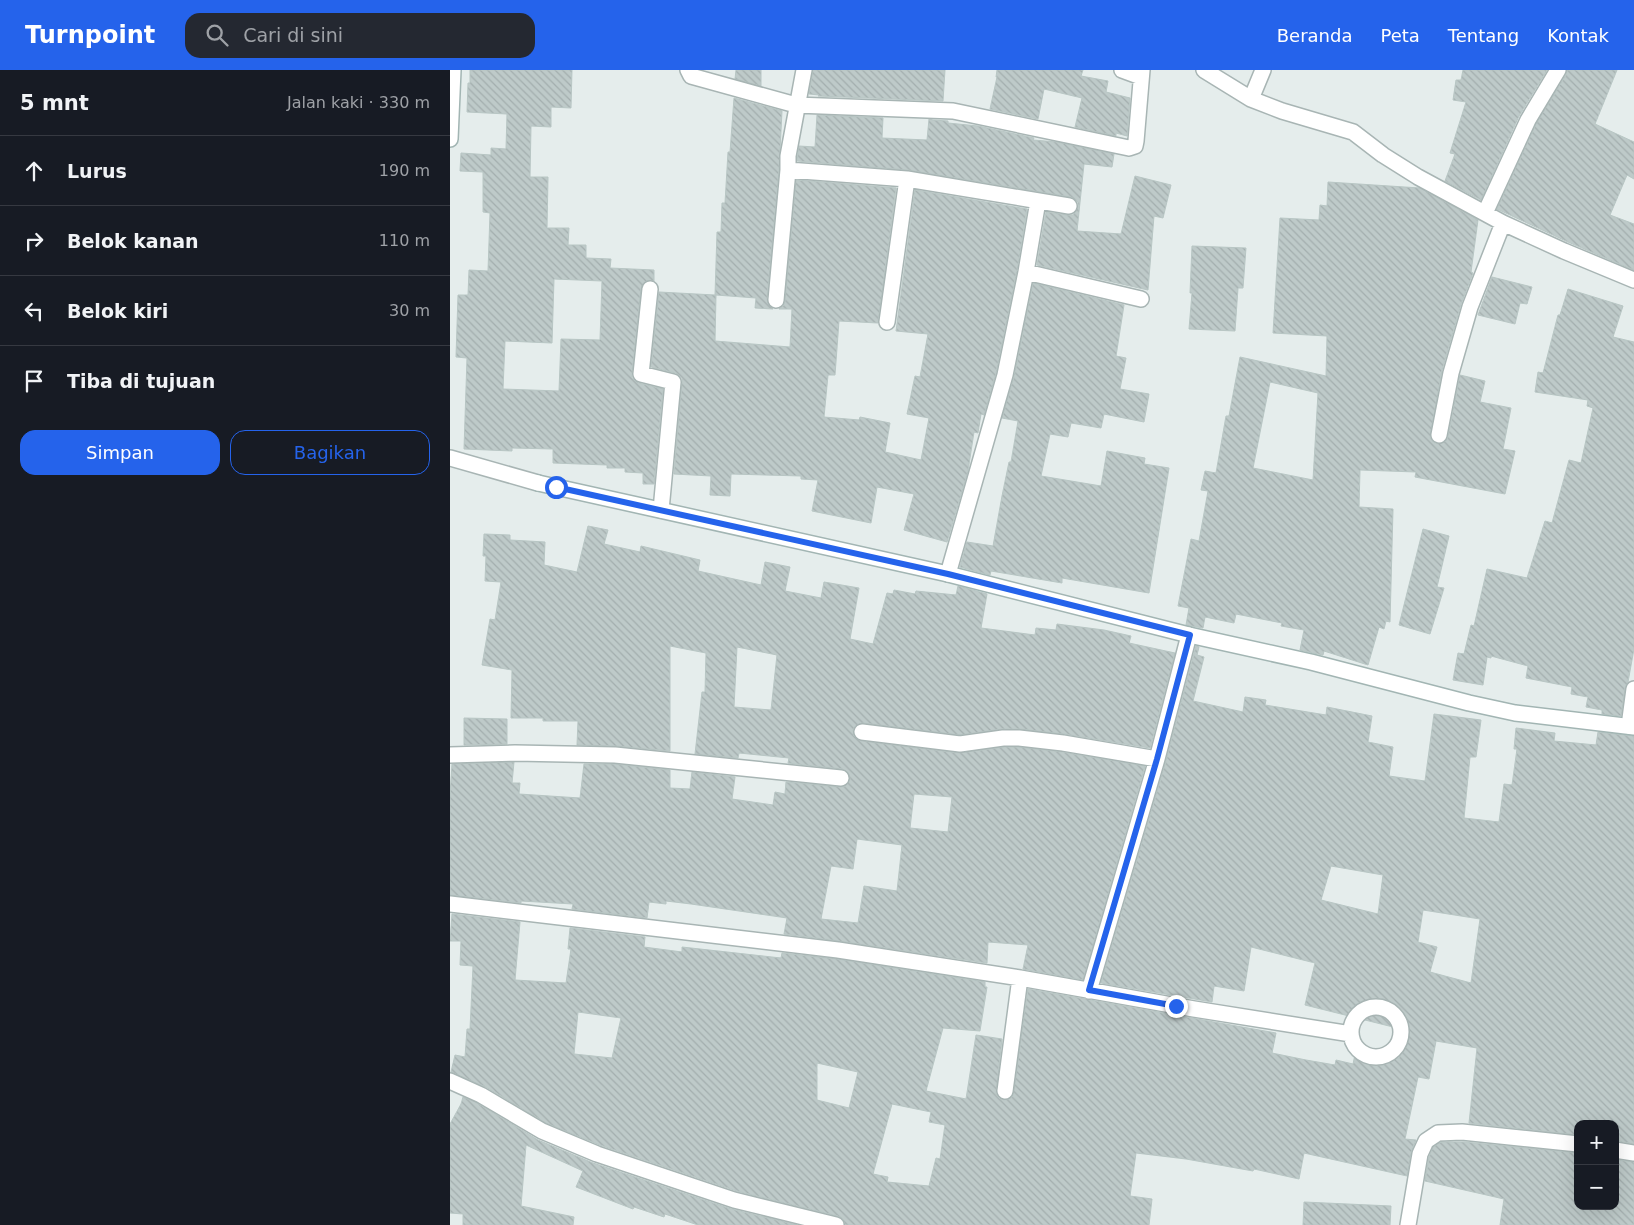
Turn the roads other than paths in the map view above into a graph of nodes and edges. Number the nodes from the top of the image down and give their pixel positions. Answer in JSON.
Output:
{"nodes":[{"id":1,"x":452,"y":70,"type":"edge"},
{"id":2,"x":688,"y":70,"type":"edge"},
{"id":3,"x":804,"y":70,"type":"edge"},
{"id":4,"x":1122,"y":70,"type":"edge"},
{"id":5,"x":1204,"y":70,"type":"edge"},
{"id":6,"x":1264,"y":70,"type":"edge"},
{"id":7,"x":1558,"y":70,"type":"edge"},
{"id":8,"x":1141,"y":74,"type":"edge"},
{"id":9,"x":1251,"y":99,"type":"junction"},
{"id":10,"x":796,"y":105,"type":"junction"},
{"id":11,"x":450,"y":139,"type":"edge"},
{"id":12,"x":788,"y":170,"type":"junction"},
{"id":13,"x":907,"y":179,"type":"junction"},
{"id":14,"x":1038,"y":201,"type":"junction"},
{"id":15,"x":1069,"y":206,"type":"dead end"},
{"id":16,"x":1485,"y":213,"type":"junction"},
{"id":17,"x":1503,"y":223,"type":"junction"},
{"id":18,"x":1026,"y":272,"type":"junction"},
{"id":19,"x":1634,"y":280,"type":"edge"},
{"id":20,"x":650,"y":289,"type":"dead end"},
{"id":21,"x":1141,"y":299,"type":"dead end"},
{"id":22,"x":776,"y":300,"type":"dead end"},
{"id":23,"x":887,"y":322,"type":"dead end"},
{"id":24,"x":1439,"y":436,"type":"dead end"},
{"id":25,"x":450,"y":458,"type":"edge"},
{"id":26,"x":661,"y":510,"type":"junction"},
{"id":27,"x":948,"y":574,"type":"junction"},
{"id":28,"x":1190,"y":635,"type":"junction"},
{"id":29,"x":1634,"y":689,"type":"edge"},
{"id":30,"x":1632,"y":727,"type":"edge"},
{"id":31,"x":862,"y":732,"type":"dead end"},
{"id":32,"x":450,"y":756,"type":"edge"},
{"id":33,"x":1157,"y":759,"type":"junction"},
{"id":34,"x":841,"y":778,"type":"dead end"},
{"id":35,"x":450,"y":904,"type":"edge"},
{"id":36,"x":1020,"y":978,"type":"junction"},
{"id":37,"x":1089,"y":990,"type":"junction"},
{"id":38,"x":1351,"y":1034,"type":"dead end"},
{"id":39,"x":450,"y":1082,"type":"edge"},
{"id":40,"x":1005,"y":1091,"type":"dead end"},
{"id":41,"x":1574,"y":1144,"type":"edge"},
{"id":42,"x":1619,"y":1151,"type":"edge"},
{"id":43,"x":1634,"y":1153,"type":"edge"},
{"id":44,"x":836,"y":1225,"type":"edge"},
{"id":45,"x":1408,"y":1225,"type":"edge"}],
"edges":[{"from":1,"to":11,"type":"street"},
{"from":2,"to":10,"type":"street"},
{"from":3,"to":10,"type":"street"},
{"from":4,"to":8,"type":"street"},
{"from":5,"to":9,"type":"street"},
{"from":6,"to":9,"type":"street"},
{"from":7,"to":16,"type":"street"},
{"from":8,"to":10,"type":"street"},
{"from":9,"to":16,"type":"street"},
{"from":10,"to":12,"type":"street"},
{"from":12,"to":13,"type":"street"},
{"from":12,"to":22,"type":"street"},
{"from":13,"to":14,"type":"street"},
{"from":13,"to":23,"type":"street"},
{"from":14,"to":15,"type":"street"},
{"from":14,"to":18,"type":"street"},
{"from":16,"to":17,"type":"street"},
{"from":17,"to":19,"type":"street"},
{"from":17,"to":24,"type":"street"},
{"from":18,"to":21,"type":"street"},
{"from":18,"to":27,"type":"street"},
{"from":20,"to":26,"type":"street"},
{"from":25,"to":26,"type":"street"},
{"from":26,"to":27,"type":"street"},
{"from":27,"to":28,"type":"street"},
{"from":28,"to":30,"type":"street"},
{"from":28,"to":33,"type":"street"},
{"from":29,"to":30,"type":"street"},
{"from":31,"to":33,"type":"street"},
{"from":32,"to":34,"type":"street"},
{"from":33,"to":37,"type":"street"},
{"from":35,"to":36,"type":"street"},
{"from":36,"to":37,"type":"street"},
{"from":36,"to":40,"type":"street"},
{"from":37,"to":38,"type":"street"},
{"from":39,"to":44,"type":"street"},
{"from":41,"to":45,"type":"street"},
{"from":42,"to":43,"type":"street"}]}
